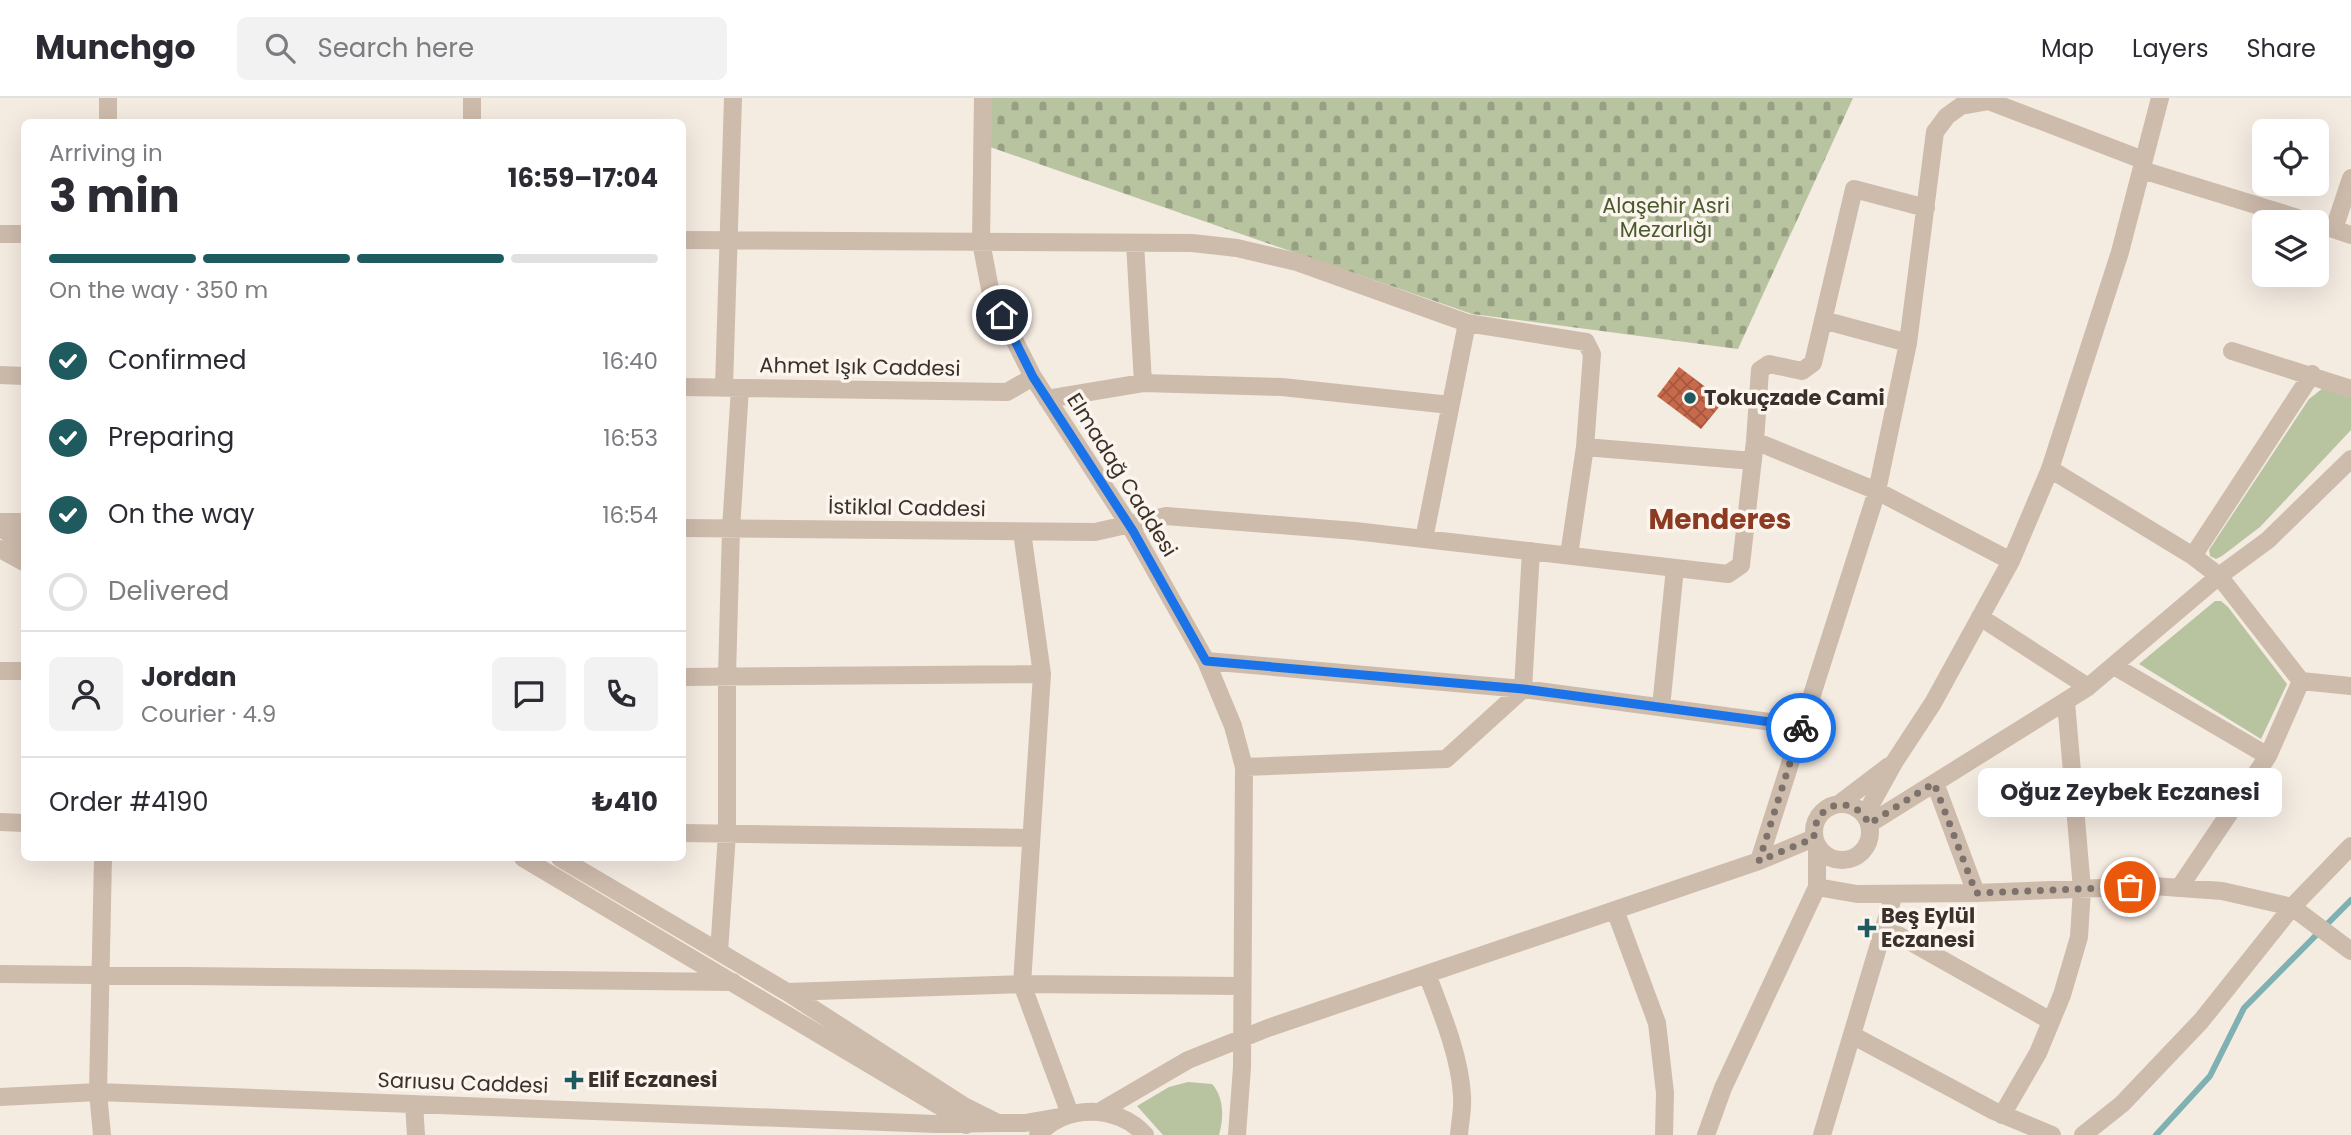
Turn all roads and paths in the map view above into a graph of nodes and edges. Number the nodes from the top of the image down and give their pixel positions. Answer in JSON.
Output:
{"nodes":[{"id":1,"x":108,"y":98,"type":"edge"},
{"id":2,"x":472,"y":98,"type":"edge"},
{"id":3,"x":733,"y":98,"type":"edge"},
{"id":4,"x":983,"y":98,"type":"edge"},
{"id":5,"x":2160,"y":98,"type":"edge"},
{"id":6,"x":1987,"y":99,"type":"edge"},
{"id":7,"x":108,"y":119,"type":"edge"},
{"id":8,"x":472,"y":119,"type":"edge"},
{"id":9,"x":2142,"y":165,"type":"junction"},
{"id":10,"x":2351,"y":178,"type":"edge"},
{"id":11,"x":1926,"y":208,"type":"junction"},
{"id":12,"x":2275,"y":210,"type":"edge"},
{"id":13,"x":2334,"y":229,"type":"edge"},
{"id":14,"x":0,"y":234,"type":"edge"},
{"id":15,"x":21,"y":234,"type":"edge"},
{"id":16,"x":686,"y":240,"type":"edge"},
{"id":17,"x":730,"y":240,"type":"junction"},
{"id":18,"x":981,"y":242,"type":"junction"},
{"id":19,"x":1135,"y":243,"type":"junction"},
{"id":20,"x":1823,"y":320,"type":"junction"},
{"id":21,"x":1467,"y":323,"type":"junction"},
{"id":22,"x":1908,"y":343,"type":"junction"},
{"id":23,"x":2232,"y":351,"type":"dead end"},
{"id":24,"x":2312,"y":374,"type":"junction"},
{"id":25,"x":0,"y":375,"type":"edge"},
{"id":26,"x":21,"y":376,"type":"edge"},
{"id":27,"x":1033,"y":377,"type":"junction"},
{"id":28,"x":1143,"y":383,"type":"junction"},
{"id":29,"x":686,"y":387,"type":"edge"},
{"id":30,"x":732,"y":388,"type":"junction"},
{"id":31,"x":2351,"y":389,"type":"edge"},
{"id":32,"x":1047,"y":399,"type":"junction"},
{"id":33,"x":1450,"y":405,"type":"junction"},
{"id":34,"x":1755,"y":441,"type":"junction"},
{"id":35,"x":1585,"y":447,"type":"junction"},
{"id":36,"x":2351,"y":459,"type":"edge"},
{"id":37,"x":1753,"y":461,"type":"junction"},
{"id":38,"x":2050,"y":469,"type":"junction"},
{"id":39,"x":1877,"y":491,"type":"junction"},
{"id":40,"x":0,"y":522,"type":"edge"},
{"id":41,"x":21,"y":522,"type":"edge"},
{"id":42,"x":1130,"y":526,"type":"junction"},
{"id":43,"x":0,"y":528,"type":"edge"},
{"id":44,"x":686,"y":528,"type":"edge"},
{"id":45,"x":731,"y":529,"type":"junction"},
{"id":46,"x":1022,"y":531,"type":"junction"},
{"id":47,"x":1424,"y":538,"type":"junction"},
{"id":48,"x":21,"y":540,"type":"edge"},
{"id":49,"x":0,"y":549,"type":"edge"},
{"id":50,"x":1531,"y":551,"type":"junction"},
{"id":51,"x":1569,"y":555,"type":"junction"},
{"id":52,"x":2193,"y":556,"type":"junction"},
{"id":53,"x":21,"y":560,"type":"edge"},
{"id":54,"x":2011,"y":561,"type":"junction"},
{"id":55,"x":1675,"y":568,"type":"junction"},
{"id":56,"x":2218,"y":576,"type":"junction"},
{"id":57,"x":1980,"y":617,"type":"junction"},
{"id":58,"x":1206,"y":661,"type":"junction"},
{"id":59,"x":2114,"y":666,"type":"junction"},
{"id":60,"x":0,"y":671,"type":"edge"},
{"id":61,"x":21,"y":671,"type":"edge"},
{"id":62,"x":1042,"y":674,"type":"junction"},
{"id":63,"x":727,"y":676,"type":"junction"},
{"id":64,"x":686,"y":677,"type":"edge"},
{"id":65,"x":2301,"y":681,"type":"junction"},
{"id":66,"x":2351,"y":686,"type":"edge"},
{"id":67,"x":2088,"y":687,"type":"junction"},
{"id":68,"x":1523,"y":689,"type":"junction"},
{"id":69,"x":2066,"y":702,"type":"junction"},
{"id":70,"x":1661,"y":707,"type":"junction"},
{"id":71,"x":1801,"y":726,"type":"junction"},
{"id":72,"x":2269,"y":755,"type":"junction"},
{"id":73,"x":1895,"y":761,"type":"junction"},
{"id":74,"x":1244,"y":767,"type":"junction"},
{"id":75,"x":1934,"y":783,"type":"junction"},
{"id":76,"x":1839,"y":804,"type":"junction"},
{"id":77,"x":1867,"y":820,"type":"junction"},
{"id":78,"x":0,"y":822,"type":"edge"},
{"id":79,"x":21,"y":823,"type":"edge"},
{"id":80,"x":686,"y":833,"type":"edge"},
{"id":81,"x":727,"y":834,"type":"junction"},
{"id":82,"x":1031,"y":838,"type":"junction"},
{"id":83,"x":1816,"y":842,"type":"junction"},
{"id":84,"x":2351,"y":846,"type":"edge"},
{"id":85,"x":1856,"y":857,"type":"junction"},
{"id":86,"x":103,"y":861,"type":"edge"},
{"id":87,"x":528,"y":861,"type":"edge"},
{"id":88,"x":565,"y":861,"type":"edge"},
{"id":89,"x":1759,"y":861,"type":"junction"},
{"id":90,"x":1817,"y":887,"type":"junction"},
{"id":91,"x":2179,"y":888,"type":"junction"},
{"id":92,"x":2082,"y":889,"type":"junction"},
{"id":93,"x":1976,"y":893,"type":"junction"},
{"id":94,"x":1894,"y":894,"type":"junction"},
{"id":95,"x":1615,"y":910,"type":"junction"},
{"id":96,"x":2297,"y":910,"type":"junction"},
{"id":97,"x":1884,"y":927,"type":"junction"},
{"id":98,"x":2351,"y":951,"type":"edge"},
{"id":99,"x":719,"y":952,"type":"junction"},
{"id":100,"x":0,"y":974,"type":"edge"},
{"id":101,"x":1427,"y":974,"type":"junction"},
{"id":102,"x":101,"y":975,"type":"junction"},
{"id":103,"x":733,"y":982,"type":"junction"},
{"id":104,"x":1022,"y":984,"type":"junction"},
{"id":105,"x":1241,"y":986,"type":"junction"},
{"id":106,"x":787,"y":992,"type":"junction"},
{"id":107,"x":2051,"y":1021,"type":"junction"},
{"id":108,"x":1852,"y":1035,"type":"junction"},
{"id":109,"x":1240,"y":1040,"type":"junction"},
{"id":110,"x":99,"y":1092,"type":"junction"},
{"id":111,"x":0,"y":1097,"type":"edge"},
{"id":112,"x":414,"y":1104,"type":"junction"},
{"id":113,"x":1099,"y":1112,"type":"junction"},
{"id":114,"x":1068,"y":1115,"type":"junction"},
{"id":115,"x":2002,"y":1115,"type":"junction"},
{"id":116,"x":998,"y":1123,"type":"junction"},
{"id":117,"x":936,"y":1124,"type":"junction"},
{"id":118,"x":971,"y":1130,"type":"edge"},
{"id":119,"x":102,"y":1135,"type":"edge"},
{"id":120,"x":416,"y":1135,"type":"edge"},
{"id":121,"x":920,"y":1135,"type":"edge"},
{"id":122,"x":1038,"y":1135,"type":"edge"},
{"id":123,"x":1145,"y":1135,"type":"edge"},
{"id":124,"x":1237,"y":1135,"type":"edge"},
{"id":125,"x":1459,"y":1135,"type":"edge"},
{"id":126,"x":1664,"y":1135,"type":"edge"},
{"id":127,"x":1706,"y":1135,"type":"edge"},
{"id":128,"x":1822,"y":1135,"type":"edge"},
{"id":129,"x":2052,"y":1135,"type":"edge"},
{"id":130,"x":2083,"y":1135,"type":"edge"}],
"edges":[{"from":1,"to":7,"type":"street"},
{"from":2,"to":8,"type":"street"},
{"from":3,"to":17,"type":"street"},
{"from":4,"to":18,"type":"street","name":"Elmadağ Caddesi"},
{"from":5,"to":9,"type":"street"},
{"from":6,"to":9,"type":"street"},
{"from":6,"to":11,"type":"street"},
{"from":9,"to":12,"type":"street"},
{"from":9,"to":38,"type":"street"},
{"from":10,"to":13,"type":"street"},
{"from":11,"to":20,"type":"street"},
{"from":11,"to":22,"type":"street"},
{"from":14,"to":15,"type":"street"},
{"from":16,"to":17,"type":"street"},
{"from":17,"to":18,"type":"street"},
{"from":17,"to":30,"type":"street"},
{"from":18,"to":19,"type":"street"},
{"from":18,"to":27,"type":"street","name":"Elmadağ Caddesi"},
{"from":19,"to":21,"type":"street"},
{"from":19,"to":28,"type":"street"},
{"from":20,"to":22,"type":"street"},
{"from":20,"to":34,"type":"street","name":"İstiklal Caddesi"},
{"from":21,"to":33,"type":"street"},
{"from":21,"to":35,"type":"street"},
{"from":22,"to":39,"type":"street"},
{"from":23,"to":24,"type":"street"},
{"from":24,"to":31,"type":"street"},
{"from":24,"to":52,"type":"street"},
{"from":25,"to":26,"type":"street"},
{"from":27,"to":30,"type":"street","name":"Ahmet Işık Caddesi"},
{"from":27,"to":32,"type":"street","name":"Elmadağ Caddesi"},
{"from":28,"to":32,"type":"street"},
{"from":28,"to":33,"type":"street"},
{"from":29,"to":30,"type":"street","name":"Ahmet Işık Caddesi"},
{"from":30,"to":45,"type":"street"},
{"from":32,"to":42,"type":"street","name":"Elmadağ Caddesi"},
{"from":33,"to":47,"type":"street"},
{"from":34,"to":37,"type":"street","name":"İstiklal Caddesi"},
{"from":34,"to":39,"type":"street"},
{"from":35,"to":37,"type":"street"},
{"from":35,"to":51,"type":"street"},
{"from":36,"to":56,"type":"street"},
{"from":37,"to":55,"type":"street","name":"İstiklal Caddesi"},
{"from":38,"to":52,"type":"street"},
{"from":38,"to":54,"type":"street"},
{"from":39,"to":54,"type":"street"},
{"from":39,"to":71,"type":"street"},
{"from":40,"to":41,"type":"street"},
{"from":42,"to":46,"type":"street","name":"İstiklal Caddesi"},
{"from":42,"to":47,"type":"street","name":"İstiklal Caddesi"},
{"from":42,"to":58,"type":"street","name":"Elmadağ Caddesi"},
{"from":43,"to":48,"type":"street"},
{"from":44,"to":45,"type":"street","name":"İstiklal Caddesi"},
{"from":45,"to":46,"type":"street","name":"İstiklal Caddesi"},
{"from":45,"to":63,"type":"street"},
{"from":46,"to":62,"type":"street"},
{"from":47,"to":50,"type":"street","name":"İstiklal Caddesi"},
{"from":49,"to":53,"type":"street"},
{"from":50,"to":51,"type":"street","name":"İstiklal Caddesi"},
{"from":50,"to":68,"type":"street"},
{"from":51,"to":55,"type":"street","name":"İstiklal Caddesi"},
{"from":52,"to":56,"type":"street"},
{"from":54,"to":57,"type":"street"},
{"from":55,"to":70,"type":"street"},
{"from":56,"to":59,"type":"street"},
{"from":56,"to":65,"type":"street"},
{"from":57,"to":67,"type":"street"},
{"from":57,"to":73,"type":"street"},
{"from":58,"to":68,"type":"street"},
{"from":58,"to":74,"type":"street","name":"Elmadağ Caddesi"},
{"from":59,"to":67,"type":"street"},
{"from":59,"to":72,"type":"street"},
{"from":60,"to":61,"type":"street"},
{"from":62,"to":63,"type":"street"},
{"from":62,"to":82,"type":"street"},
{"from":63,"to":64,"type":"street"},
{"from":63,"to":81,"type":"street"},
{"from":65,"to":66,"type":"street"},
{"from":65,"to":72,"type":"street"},
{"from":67,"to":69,"type":"street"},
{"from":68,"to":70,"type":"street"},
{"from":68,"to":74,"type":"street"},
{"from":69,"to":75,"type":"street"},
{"from":69,"to":92,"type":"street"},
{"from":70,"to":71,"type":"street"},
{"from":71,"to":89,"type":"street"},
{"from":72,"to":91,"type":"street"},
{"from":73,"to":76,"type":"street"},
{"from":73,"to":77,"type":"street"},
{"from":74,"to":105,"type":"street","name":"Elmadağ Caddesi"},
{"from":75,"to":77,"type":"street"},
{"from":75,"to":93,"type":"street"},
{"from":76,"to":77,"type":"street"},
{"from":76,"to":83,"type":"street"},
{"from":77,"to":85,"type":"street"},
{"from":78,"to":79,"type":"street"},
{"from":80,"to":81,"type":"street"},
{"from":81,"to":82,"type":"street"},
{"from":81,"to":99,"type":"street"},
{"from":82,"to":104,"type":"street"},
{"from":83,"to":85,"type":"street"},
{"from":83,"to":89,"type":"street"},
{"from":83,"to":90,"type":"street"},
{"from":84,"to":96,"type":"street"},
{"from":85,"to":90,"type":"street"},
{"from":86,"to":102,"type":"street"},
{"from":87,"to":103,"type":"street"},
{"from":88,"to":99,"type":"street"},
{"from":89,"to":95,"type":"street"},
{"from":90,"to":94,"type":"street"},
{"from":90,"to":127,"type":"street"},
{"from":91,"to":92,"type":"street"},
{"from":91,"to":96,"type":"street"},
{"from":92,"to":93,"type":"street"},
{"from":92,"to":107,"type":"street"},
{"from":93,"to":94,"type":"street"},
{"from":94,"to":97,"type":"street"},
{"from":95,"to":101,"type":"street"},
{"from":95,"to":126,"type":"street"},
{"from":96,"to":98,"type":"street"},
{"from":96,"to":130,"type":"street"},
{"from":97,"to":107,"type":"street"},
{"from":97,"to":108,"type":"street"},
{"from":99,"to":106,"type":"street"},
{"from":100,"to":102,"type":"street"},
{"from":101,"to":109,"type":"street"},
{"from":101,"to":125,"type":"street"},
{"from":102,"to":103,"type":"street"},
{"from":102,"to":110,"type":"street"},
{"from":103,"to":118,"type":"street"},
{"from":104,"to":105,"type":"street"},
{"from":104,"to":106,"type":"street"},
{"from":104,"to":114,"type":"street"},
{"from":105,"to":109,"type":"street","name":"Elmadağ Caddesi"},
{"from":106,"to":116,"type":"street"},
{"from":107,"to":115,"type":"street"},
{"from":108,"to":115,"type":"street"},
{"from":108,"to":128,"type":"street"},
{"from":109,"to":113,"type":"street"},
{"from":109,"to":124,"type":"street","name":"Elmadağ Caddesi"},
{"from":110,"to":111,"type":"street","name":"Sarıusu Caddesi"},
{"from":110,"to":112,"type":"street","name":"Sarıusu Caddesi"},
{"from":110,"to":119,"type":"street"},
{"from":112,"to":117,"type":"street","name":"Sarıusu Caddesi"},
{"from":112,"to":120,"type":"street"},
{"from":113,"to":114,"type":"street","name":"Sarıusu Caddesi"},
{"from":113,"to":123,"type":"street"},
{"from":114,"to":116,"type":"street","name":"Sarıusu Caddesi"},
{"from":114,"to":122,"type":"street"},
{"from":115,"to":129,"type":"street"},
{"from":116,"to":118,"type":"street","name":"Sarıusu Caddesi"},
{"from":117,"to":118,"type":"street","name":"Sarıusu Caddesi"},
{"from":117,"to":121,"type":"street"}]}
